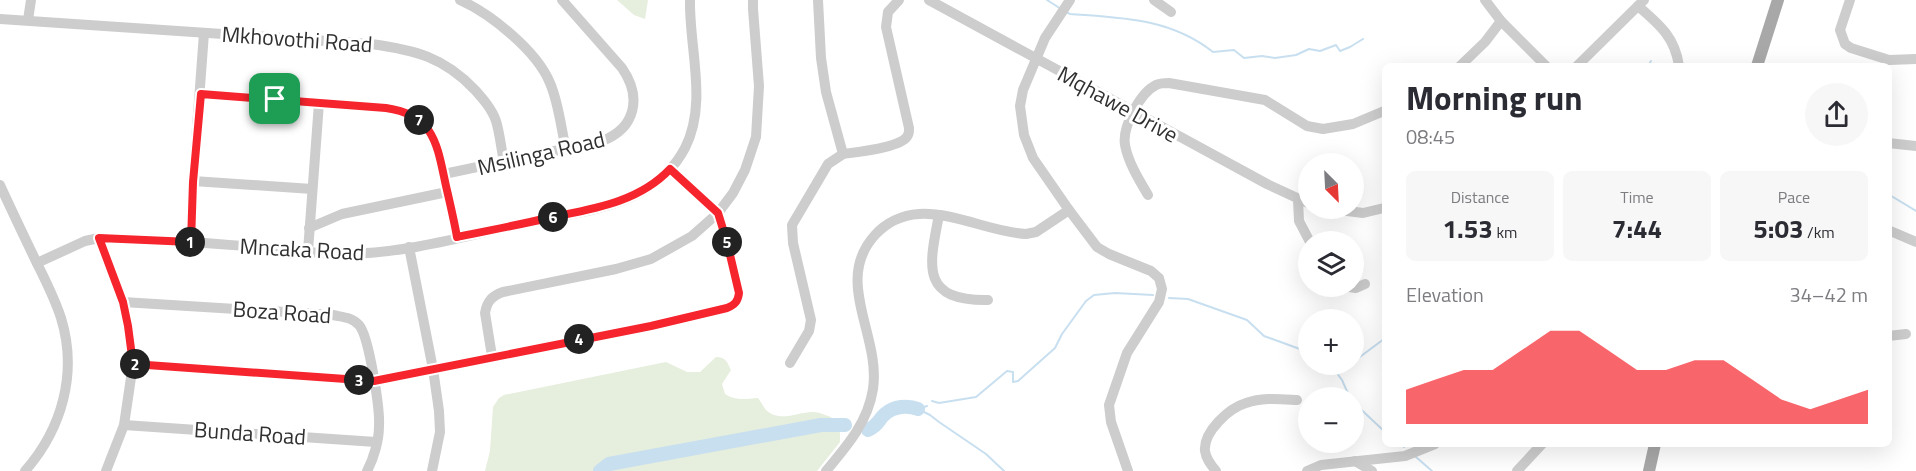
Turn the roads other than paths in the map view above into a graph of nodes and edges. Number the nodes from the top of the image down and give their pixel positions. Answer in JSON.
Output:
{"nodes":[{"id":1,"x":31,"y":0,"type":"edge"},
{"id":2,"x":460,"y":0,"type":"edge"},
{"id":3,"x":562,"y":0,"type":"edge"},
{"id":4,"x":690,"y":0,"type":"edge"},
{"id":5,"x":753,"y":0,"type":"edge"},
{"id":6,"x":818,"y":0,"type":"edge"},
{"id":7,"x":899,"y":0,"type":"edge"},
{"id":8,"x":929,"y":0,"type":"edge"},
{"id":9,"x":1154,"y":0,"type":"edge"},
{"id":10,"x":1485,"y":0,"type":"edge"},
{"id":11,"x":1778,"y":0,"type":"edge"},
{"id":12,"x":1850,"y":0,"type":"edge"},
{"id":13,"x":1070,"y":1,"type":"edge"},
{"id":14,"x":1641,"y":3,"type":"edge"},
{"id":15,"x":1171,"y":12,"type":"dead end"},
{"id":16,"x":0,"y":19,"type":"edge"},
{"id":17,"x":28,"y":20,"type":"junction"},
{"id":18,"x":1501,"y":21,"type":"junction"},
{"id":19,"x":204,"y":33,"type":"junction"},
{"id":20,"x":1036,"y":59,"type":"junction"},
{"id":21,"x":1916,"y":59,"type":"edge"},
{"id":22,"x":1463,"y":63,"type":"edge"},
{"id":23,"x":1543,"y":63,"type":"edge"},
{"id":24,"x":1580,"y":63,"type":"edge"},
{"id":25,"x":1678,"y":63,"type":"edge"},
{"id":26,"x":1757,"y":63,"type":"edge"},
{"id":27,"x":201,"y":94,"type":"junction"},
{"id":28,"x":319,"y":103,"type":"junction"},
{"id":29,"x":1133,"y":112,"type":"junction"},
{"id":30,"x":1382,"y":112,"type":"edge"},
{"id":31,"x":1892,"y":143,"type":"edge"},
{"id":32,"x":1916,"y":146,"type":"edge"},
{"id":33,"x":566,"y":150,"type":"junction"},
{"id":34,"x":843,"y":154,"type":"junction"},
{"id":35,"x":504,"y":162,"type":"junction"},
{"id":36,"x":670,"y":169,"type":"junction"},
{"id":37,"x":444,"y":174,"type":"junction"},
{"id":38,"x":193,"y":182,"type":"junction"},
{"id":39,"x":0,"y":185,"type":"edge"},
{"id":40,"x":312,"y":189,"type":"junction"},
{"id":41,"x":447,"y":192,"type":"junction"},
{"id":42,"x":1148,"y":195,"type":"dead end"},
{"id":43,"x":1298,"y":199,"type":"edge"},
{"id":44,"x":1382,"y":208,"type":"edge"},
{"id":45,"x":1069,"y":210,"type":"junction"},
{"id":46,"x":718,"y":213,"type":"junction"},
{"id":47,"x":1364,"y":213,"type":"edge"},
{"id":48,"x":939,"y":215,"type":"junction"},
{"id":49,"x":309,"y":228,"type":"junction"},
{"id":50,"x":1892,"y":232,"type":"edge"},
{"id":51,"x":457,"y":237,"type":"junction"},
{"id":52,"x":99,"y":238,"type":"junction"},
{"id":53,"x":191,"y":242,"type":"junction"},
{"id":54,"x":1916,"y":242,"type":"edge"},
{"id":55,"x":409,"y":247,"type":"junction"},
{"id":56,"x":308,"y":251,"type":"junction"},
{"id":57,"x":37,"y":263,"type":"junction"},
{"id":58,"x":988,"y":300,"type":"dead end"},
{"id":59,"x":123,"y":302,"type":"junction"},
{"id":60,"x":1906,"y":334,"type":"dead end"},
{"id":61,"x":1892,"y":336,"type":"edge"},
{"id":62,"x":492,"y":356,"type":"junction"},
{"id":63,"x":790,"y":363,"type":"dead end"},
{"id":64,"x":133,"y":364,"type":"junction"},
{"id":65,"x":433,"y":369,"type":"junction"},
{"id":66,"x":374,"y":381,"type":"junction"},
{"id":67,"x":1297,"y":400,"type":"dead end"},
{"id":68,"x":124,"y":425,"type":"junction"},
{"id":69,"x":376,"y":442,"type":"junction"},
{"id":70,"x":1428,"y":447,"type":"edge"},
{"id":71,"x":1539,"y":447,"type":"edge"},
{"id":72,"x":1655,"y":447,"type":"edge"},
{"id":73,"x":1354,"y":461,"type":"junction"},
{"id":74,"x":25,"y":471,"type":"edge"},
{"id":75,"x":106,"y":471,"type":"edge"},
{"id":76,"x":367,"y":471,"type":"edge"},
{"id":77,"x":432,"y":471,"type":"edge"},
{"id":78,"x":826,"y":471,"type":"edge"},
{"id":79,"x":1128,"y":471,"type":"edge"},
{"id":80,"x":1216,"y":471,"type":"edge"},
{"id":81,"x":1307,"y":471,"type":"edge"},
{"id":82,"x":1372,"y":471,"type":"edge"},
{"id":83,"x":1517,"y":471,"type":"edge"},
{"id":84,"x":1649,"y":471,"type":"edge"}],
"edges":[{"from":1,"to":17,"type":"street"},
{"from":2,"to":33,"type":"street"},
{"from":3,"to":33,"type":"street","name":"Msilinga Road"},
{"from":4,"to":36,"type":"street","name":"Mncaka Road"},
{"from":5,"to":46,"type":"street"},
{"from":6,"to":34,"type":"street"},
{"from":7,"to":34,"type":"street"},
{"from":8,"to":20,"type":"street","name":"Mqhawe Drive"},
{"from":9,"to":15,"type":"street"},
{"from":10,"to":18,"type":"street"},
{"from":11,"to":26,"type":"main road"},
{"from":12,"to":21,"type":"street"},
{"from":13,"to":20,"type":"street"},
{"from":14,"to":24,"type":"street"},
{"from":14,"to":25,"type":"street"},
{"from":16,"to":17,"type":"street","name":"Mkhovothi Road"},
{"from":17,"to":19,"type":"street","name":"Mkhovothi Road"},
{"from":18,"to":22,"type":"street"},
{"from":18,"to":23,"type":"street"},
{"from":19,"to":27,"type":"street"},
{"from":19,"to":35,"type":"street","name":"Mkhovothi Road"},
{"from":20,"to":29,"type":"street","name":"Mqhawe Drive"},
{"from":20,"to":45,"type":"street"},
{"from":27,"to":28,"type":"street"},
{"from":27,"to":38,"type":"street"},
{"from":28,"to":37,"type":"street"},
{"from":28,"to":40,"type":"street"},
{"from":29,"to":30,"type":"street"},
{"from":29,"to":42,"type":"street"},
{"from":29,"to":43,"type":"street","name":"Mqhawe Drive"},
{"from":31,"to":32,"type":"street"},
{"from":33,"to":35,"type":"street","name":"Msilinga Road"},
{"from":34,"to":63,"type":"street"},
{"from":35,"to":37,"type":"street","name":"Msilinga Road"},
{"from":36,"to":46,"type":"street"},
{"from":36,"to":51,"type":"street","name":"Mncaka Road"},
{"from":37,"to":41,"type":"street"},
{"from":38,"to":40,"type":"street"},
{"from":38,"to":53,"type":"street"},
{"from":39,"to":57,"type":"street"},
{"from":40,"to":49,"type":"street"},
{"from":41,"to":49,"type":"street"},
{"from":41,"to":51,"type":"street"},
{"from":44,"to":47,"type":"street"},
{"from":45,"to":48,"type":"street"},
{"from":45,"to":79,"type":"street"},
{"from":46,"to":62,"type":"street"},
{"from":46,"to":62,"type":"street"},
{"from":48,"to":58,"type":"street"},
{"from":48,"to":78,"type":"street"},
{"from":49,"to":56,"type":"street"},
{"from":50,"to":54,"type":"street"},
{"from":51,"to":55,"type":"street","name":"Mncaka Road"},
{"from":52,"to":53,"type":"street","name":"Mncaka Road"},
{"from":52,"to":57,"type":"street","name":"Mncaka Road"},
{"from":52,"to":59,"type":"street"},
{"from":53,"to":56,"type":"street","name":"Mncaka Road"},
{"from":55,"to":56,"type":"street","name":"Mncaka Road"},
{"from":55,"to":65,"type":"street"},
{"from":57,"to":74,"type":"street"},
{"from":59,"to":64,"type":"street"},
{"from":59,"to":66,"type":"street","name":"Boza Road"},
{"from":60,"to":61,"type":"street"},
{"from":62,"to":65,"type":"street"},
{"from":64,"to":66,"type":"street"},
{"from":64,"to":68,"type":"street"},
{"from":65,"to":66,"type":"street"},
{"from":65,"to":77,"type":"street"},
{"from":66,"to":69,"type":"street","name":"Boza Road"},
{"from":67,"to":80,"type":"street"},
{"from":68,"to":69,"type":"street","name":"Bunda Road"},
{"from":68,"to":75,"type":"street"},
{"from":69,"to":76,"type":"street","name":"Boza Road"},
{"from":70,"to":73,"type":"street"},
{"from":71,"to":83,"type":"street"},
{"from":72,"to":84,"type":"main road"},
{"from":73,"to":81,"type":"street"},
{"from":73,"to":82,"type":"street"}]}
